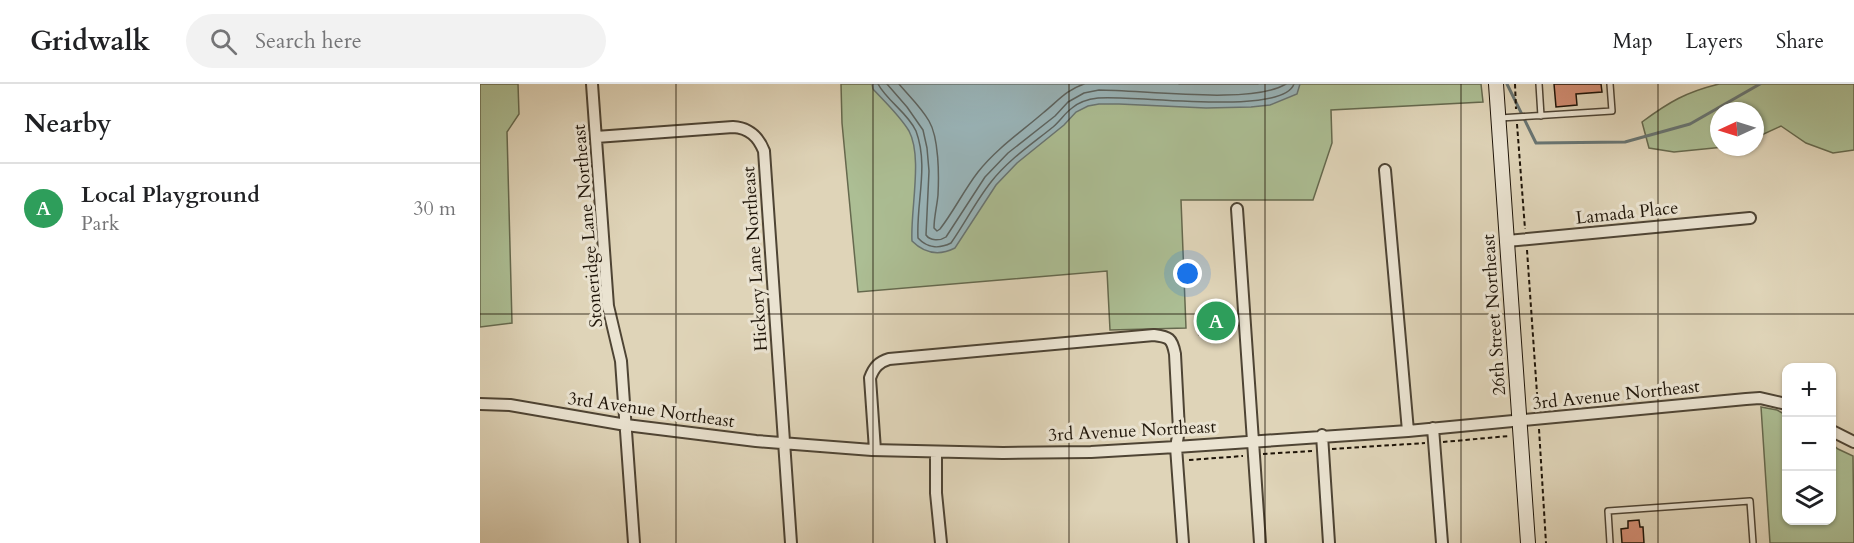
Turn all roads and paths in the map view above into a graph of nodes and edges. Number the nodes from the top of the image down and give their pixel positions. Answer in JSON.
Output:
{"nodes":[{"id":1,"x":592,"y":84,"type":"edge"},
{"id":2,"x":1496,"y":84,"type":"edge"},
{"id":3,"x":1515,"y":84,"type":"edge"},
{"id":4,"x":1539,"y":84,"type":"edge"},
{"id":5,"x":1611,"y":84,"type":"edge"},
{"id":6,"x":1541,"y":116,"type":"junction"},
{"id":7,"x":1517,"y":117,"type":"junction"},
{"id":8,"x":1498,"y":119,"type":"junction"},
{"id":9,"x":596,"y":137,"type":"junction"},
{"id":10,"x":1385,"y":170,"type":"dead end"},
{"id":11,"x":1237,"y":209,"type":"dead end"},
{"id":12,"x":1750,"y":218,"type":"dead end"},
{"id":13,"x":1526,"y":239,"type":"junction"},
{"id":14,"x":1507,"y":241,"type":"junction"},
{"id":15,"x":1782,"y":403,"type":"edge"},
{"id":16,"x":480,"y":404,"type":"edge"},
{"id":17,"x":1538,"y":419,"type":"junction"},
{"id":18,"x":626,"y":425,"type":"junction"},
{"id":19,"x":1433,"y":428,"type":"junction"},
{"id":20,"x":1520,"y":428,"type":"junction"},
{"id":21,"x":1408,"y":430,"type":"junction"},
{"id":22,"x":1836,"y":432,"type":"edge"},
{"id":23,"x":1322,"y":435,"type":"junction"},
{"id":24,"x":1253,"y":441,"type":"junction"},
{"id":25,"x":1434,"y":442,"type":"junction"},
{"id":26,"x":1854,"y":442,"type":"edge"},
{"id":27,"x":784,"y":444,"type":"junction"},
{"id":28,"x":1176,"y":447,"type":"junction"},
{"id":29,"x":875,"y":450,"type":"junction"},
{"id":30,"x":1323,"y":450,"type":"junction"},
{"id":31,"x":936,"y":452,"type":"junction"},
{"id":32,"x":1254,"y":455,"type":"junction"},
{"id":33,"x":1178,"y":461,"type":"junction"},
{"id":34,"x":634,"y":543,"type":"edge"},
{"id":35,"x":791,"y":543,"type":"edge"},
{"id":36,"x":940,"y":543,"type":"edge"},
{"id":37,"x":1183,"y":543,"type":"edge"},
{"id":38,"x":1260,"y":543,"type":"edge"},
{"id":39,"x":1329,"y":543,"type":"edge"},
{"id":40,"x":1442,"y":543,"type":"edge"},
{"id":41,"x":1528,"y":543,"type":"edge"},
{"id":42,"x":1546,"y":543,"type":"edge"},
{"id":43,"x":1610,"y":543,"type":"edge"},
{"id":44,"x":1753,"y":543,"type":"edge"}],
"edges":[{"from":1,"to":9,"type":"street","name":"Stoneridge Lane Northeast"},
{"from":2,"to":8,"type":"main road","name":"26th Street Northeast"},
{"from":3,"to":7,"type":"path"},
{"from":4,"to":6,"type":"lane"},
{"from":5,"to":6,"type":"lane"},
{"from":6,"to":7,"type":"lane"},
{"from":7,"to":8,"type":"lane"},
{"from":7,"to":13,"type":"path"},
{"from":8,"to":14,"type":"main road","name":"26th Street Northeast"},
{"from":9,"to":18,"type":"street","name":"Stoneridge Lane Northeast"},
{"from":9,"to":27,"type":"street","name":"Hickory Lane Northeast"},
{"from":10,"to":21,"type":"street"},
{"from":11,"to":24,"type":"street"},
{"from":12,"to":13,"type":"street","name":"Lamada Place"},
{"from":13,"to":14,"type":"street","name":"Lamada Place"},
{"from":13,"to":17,"type":"path"},
{"from":14,"to":20,"type":"main road","name":"26th Street Northeast"},
{"from":15,"to":17,"type":"street","name":"3rd Avenue Northeast"},
{"from":16,"to":18,"type":"street","name":"3rd Avenue Northeast"},
{"from":17,"to":20,"type":"street","name":"3rd Avenue Northeast"},
{"from":17,"to":42,"type":"path"},
{"from":18,"to":27,"type":"street","name":"3rd Avenue Northeast"},
{"from":18,"to":34,"type":"street","name":"Stoneridge Lane Northeast"},
{"from":19,"to":20,"type":"street","name":"3rd Avenue Northeast"},
{"from":19,"to":21,"type":"street","name":"3rd Avenue Northeast"},
{"from":19,"to":25,"type":"street"},
{"from":20,"to":25,"type":"path"},
{"from":20,"to":41,"type":"main road","name":"26th Street Northeast"},
{"from":21,"to":23,"type":"street","name":"3rd Avenue Northeast"},
{"from":22,"to":26,"type":"street"},
{"from":23,"to":24,"type":"street","name":"3rd Avenue Northeast"},
{"from":23,"to":30,"type":"street"},
{"from":24,"to":28,"type":"street","name":"3rd Avenue Northeast"},
{"from":24,"to":32,"type":"street"},
{"from":25,"to":30,"type":"path"},
{"from":25,"to":40,"type":"street"},
{"from":27,"to":29,"type":"street","name":"3rd Avenue Northeast"},
{"from":27,"to":35,"type":"street","name":"Hickory Lane Northeast"},
{"from":28,"to":29,"type":"street"},
{"from":28,"to":31,"type":"street","name":"3rd Avenue Northeast"},
{"from":28,"to":33,"type":"street"},
{"from":29,"to":31,"type":"street","name":"3rd Avenue Northeast"},
{"from":30,"to":32,"type":"path"},
{"from":30,"to":39,"type":"street"},
{"from":31,"to":36,"type":"street"},
{"from":32,"to":33,"type":"path"},
{"from":32,"to":38,"type":"street"},
{"from":33,"to":37,"type":"street"},
{"from":43,"to":44,"type":"lane"}]}
